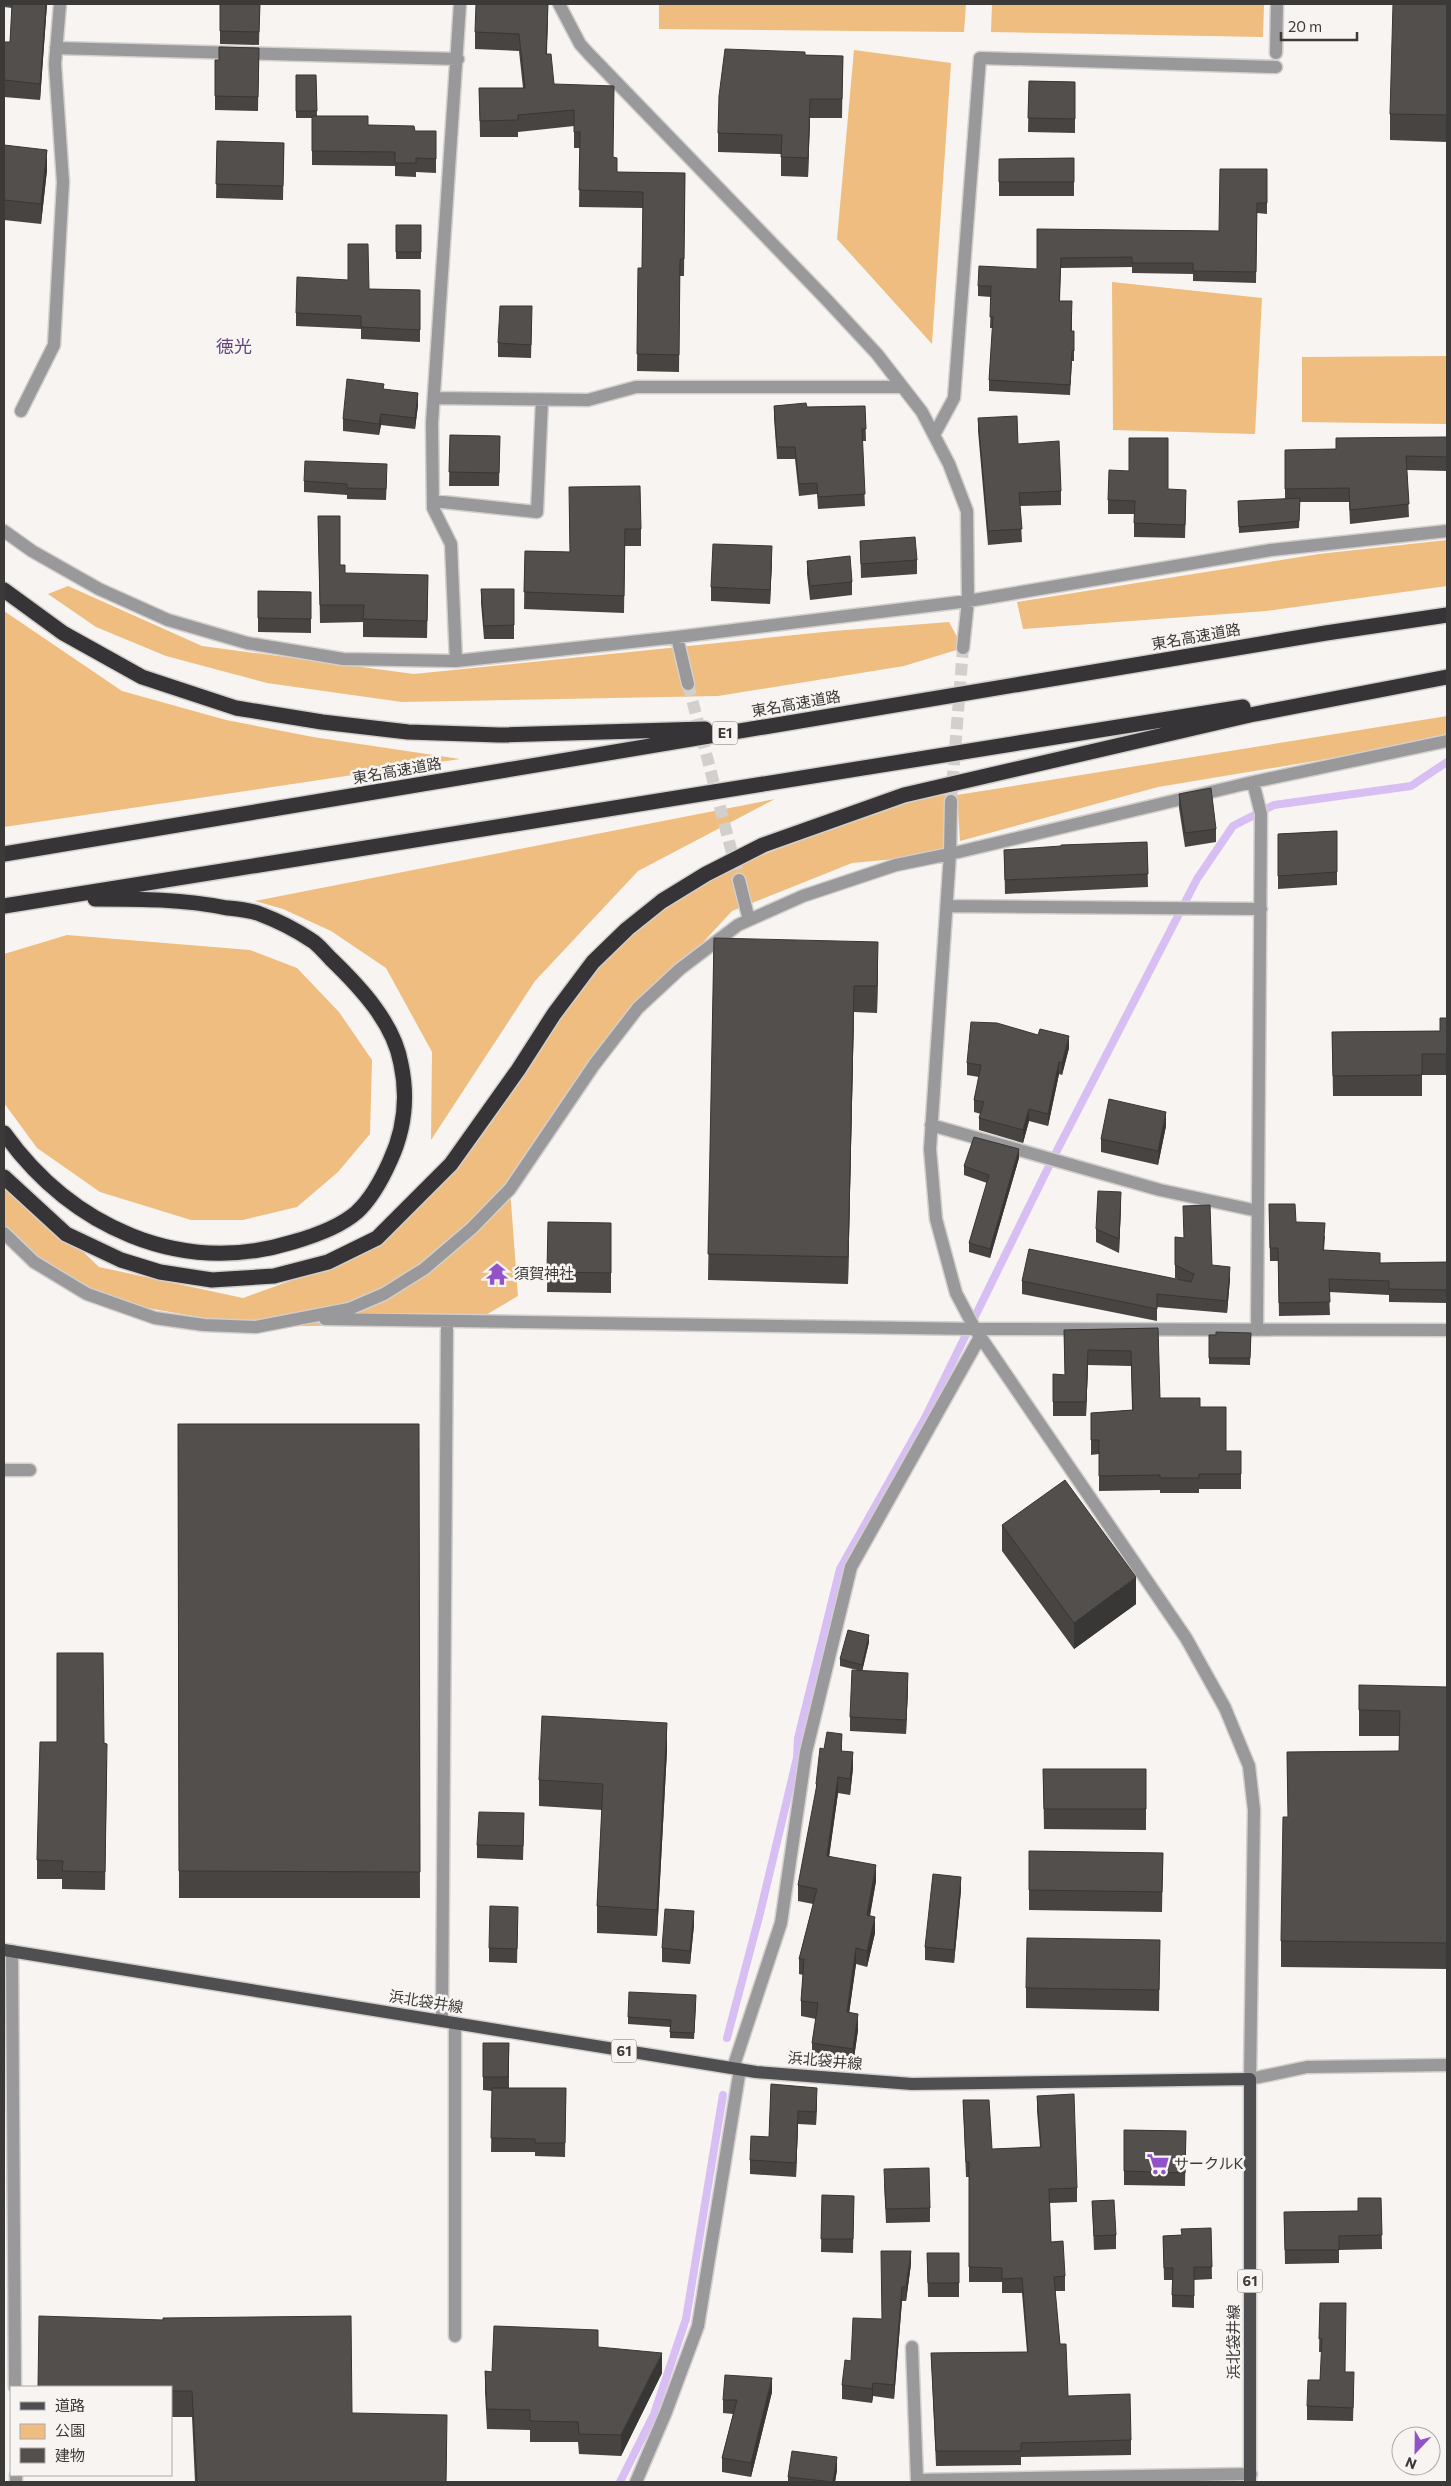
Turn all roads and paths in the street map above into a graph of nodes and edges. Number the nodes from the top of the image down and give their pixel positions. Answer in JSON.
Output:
{"nodes":[{"id":1,"x":60,"y":4,"type":"edge"},
{"id":2,"x":460,"y":4,"type":"edge"},
{"id":3,"x":559,"y":4,"type":"edge"},
{"id":4,"x":1277,"y":4,"type":"edge"},
{"id":5,"x":56,"y":48,"type":"junction"},
{"id":6,"x":1276,"y":53,"type":"dead end"},
{"id":7,"x":458,"y":58,"type":"junction"},
{"id":8,"x":1276,"y":67,"type":"dead end"},
{"id":9,"x":902,"y":387,"type":"junction"},
{"id":10,"x":434,"y":398,"type":"junction"},
{"id":11,"x":542,"y":400,"type":"junction"},
{"id":12,"x":21,"y":411,"type":"dead end"},
{"id":13,"x":934,"y":435,"type":"junction"},
{"id":14,"x":433,"y":501,"type":"junction"},
{"id":15,"x":4,"y":531,"type":"edge"},
{"id":16,"x":1447,"y":531,"type":"edge"},
{"id":17,"x":4,"y":590,"type":"edge"},
{"id":18,"x":968,"y":601,"type":"junction"},
{"id":19,"x":1447,"y":615,"type":"edge"},
{"id":20,"x":676,"y":637,"type":"junction"},
{"id":21,"x":963,"y":648,"type":"tunnel mouth"},
{"id":22,"x":456,"y":661,"type":"junction"},
{"id":23,"x":1447,"y":676,"type":"edge"},
{"id":24,"x":688,"y":684,"type":"tunnel mouth"},
{"id":25,"x":767,"y":726,"type":"junction"},
{"id":26,"x":1447,"y":741,"type":"edge"},
{"id":27,"x":1253,"y":782,"type":"junction"},
{"id":28,"x":951,"y":801,"type":"tunnel mouth"},
{"id":29,"x":4,"y":854,"type":"edge"},
{"id":30,"x":950,"y":854,"type":"junction"},
{"id":31,"x":739,"y":880,"type":"tunnel mouth"},
{"id":32,"x":47,"y":899,"type":"junction"},
{"id":33,"x":4,"y":906,"type":"edge"},
{"id":34,"x":947,"y":906,"type":"junction"},
{"id":35,"x":1261,"y":909,"type":"junction"},
{"id":36,"x":749,"y":920,"type":"junction"},
{"id":37,"x":932,"y":1125,"type":"junction"},
{"id":38,"x":4,"y":1133,"type":"edge"},
{"id":39,"x":4,"y":1177,"type":"edge"},
{"id":40,"x":1258,"y":1211,"type":"junction"},
{"id":41,"x":4,"y":1233,"type":"edge"},
{"id":42,"x":309,"y":1318,"type":"junction"},
{"id":43,"x":447,"y":1322,"type":"junction"},
{"id":44,"x":1257,"y":1330,"type":"junction"},
{"id":45,"x":1447,"y":1330,"type":"edge"},
{"id":46,"x":978,"y":1333,"type":"junction"},
{"id":47,"x":4,"y":1470,"type":"edge"},
{"id":48,"x":30,"y":1470,"type":"dead end"},
{"id":49,"x":8,"y":1950,"type":"edge"},
{"id":50,"x":448,"y":2022,"type":"junction"},
{"id":51,"x":1447,"y":2065,"type":"edge"},
{"id":52,"x":736,"y":2069,"type":"junction"},
{"id":53,"x":1250,"y":2079,"type":"junction"},
{"id":54,"x":455,"y":2336,"type":"dead end"},
{"id":55,"x":912,"y":2347,"type":"dead end"},
{"id":56,"x":15,"y":2386,"type":"edge"},
{"id":57,"x":1250,"y":2478,"type":"edge"},
{"id":58,"x":636,"y":2482,"type":"edge"}],
"edges":[{"from":1,"to":5,"type":"street"},
{"from":2,"to":7,"type":"street"},
{"from":3,"to":9,"type":"street"},
{"from":4,"to":6,"type":"street"},
{"from":5,"to":7,"type":"street"},
{"from":5,"to":12,"type":"street"},
{"from":7,"to":10,"type":"street"},
{"from":8,"to":13,"type":"street"},
{"from":9,"to":11,"type":"street"},
{"from":9,"to":13,"type":"street"},
{"from":10,"to":11,"type":"street"},
{"from":10,"to":14,"type":"street"},
{"from":11,"to":14,"type":"street"},
{"from":13,"to":18,"type":"street"},
{"from":14,"to":22,"type":"street"},
{"from":15,"to":22,"type":"street"},
{"from":16,"to":18,"type":"street"},
{"from":17,"to":25,"type":"highway"},
{"from":18,"to":20,"type":"street"},
{"from":18,"to":21,"type":"street"},
{"from":19,"to":25,"type":"highway","name":"東名高速道路","number":"E1"},
{"from":20,"to":22,"type":"street"},
{"from":20,"to":24,"type":"street"},
{"from":23,"to":32,"type":"highway"},
{"from":23,"to":39,"type":"highway"},
{"from":25,"to":29,"type":"highway","name":"東名高速道路","number":"E1"},
{"from":26,"to":27,"type":"street"},
{"from":27,"to":30,"type":"street"},
{"from":27,"to":35,"type":"street"},
{"from":28,"to":30,"type":"street"},
{"from":30,"to":34,"type":"street"},
{"from":30,"to":36,"type":"street"},
{"from":31,"to":36,"type":"street"},
{"from":32,"to":33,"type":"highway"},
{"from":32,"to":38,"type":"highway"},
{"from":34,"to":35,"type":"street"},
{"from":34,"to":37,"type":"street"},
{"from":35,"to":40,"type":"street"},
{"from":36,"to":42,"type":"street"},
{"from":37,"to":40,"type":"street"},
{"from":37,"to":46,"type":"street"},
{"from":40,"to":44,"type":"street"},
{"from":41,"to":42,"type":"street"},
{"from":42,"to":43,"type":"street"},
{"from":43,"to":46,"type":"street"},
{"from":43,"to":50,"type":"street"},
{"from":44,"to":45,"type":"street"},
{"from":44,"to":46,"type":"street"},
{"from":46,"to":52,"type":"street"},
{"from":46,"to":53,"type":"street"},
{"from":47,"to":48,"type":"street"},
{"from":49,"to":50,"type":"main road","name":"浜北袋井線","number":"61"},
{"from":49,"to":56,"type":"street"},
{"from":50,"to":52,"type":"main road","name":"浜北袋井線","number":"61"},
{"from":50,"to":54,"type":"street"},
{"from":51,"to":53,"type":"street"},
{"from":52,"to":53,"type":"main road","name":"浜北袋井線","number":"61"},
{"from":52,"to":58,"type":"street"},
{"from":53,"to":57,"type":"main road","name":"浜北袋井線","number":"61"},
{"from":55,"to":57,"type":"street"}]}
